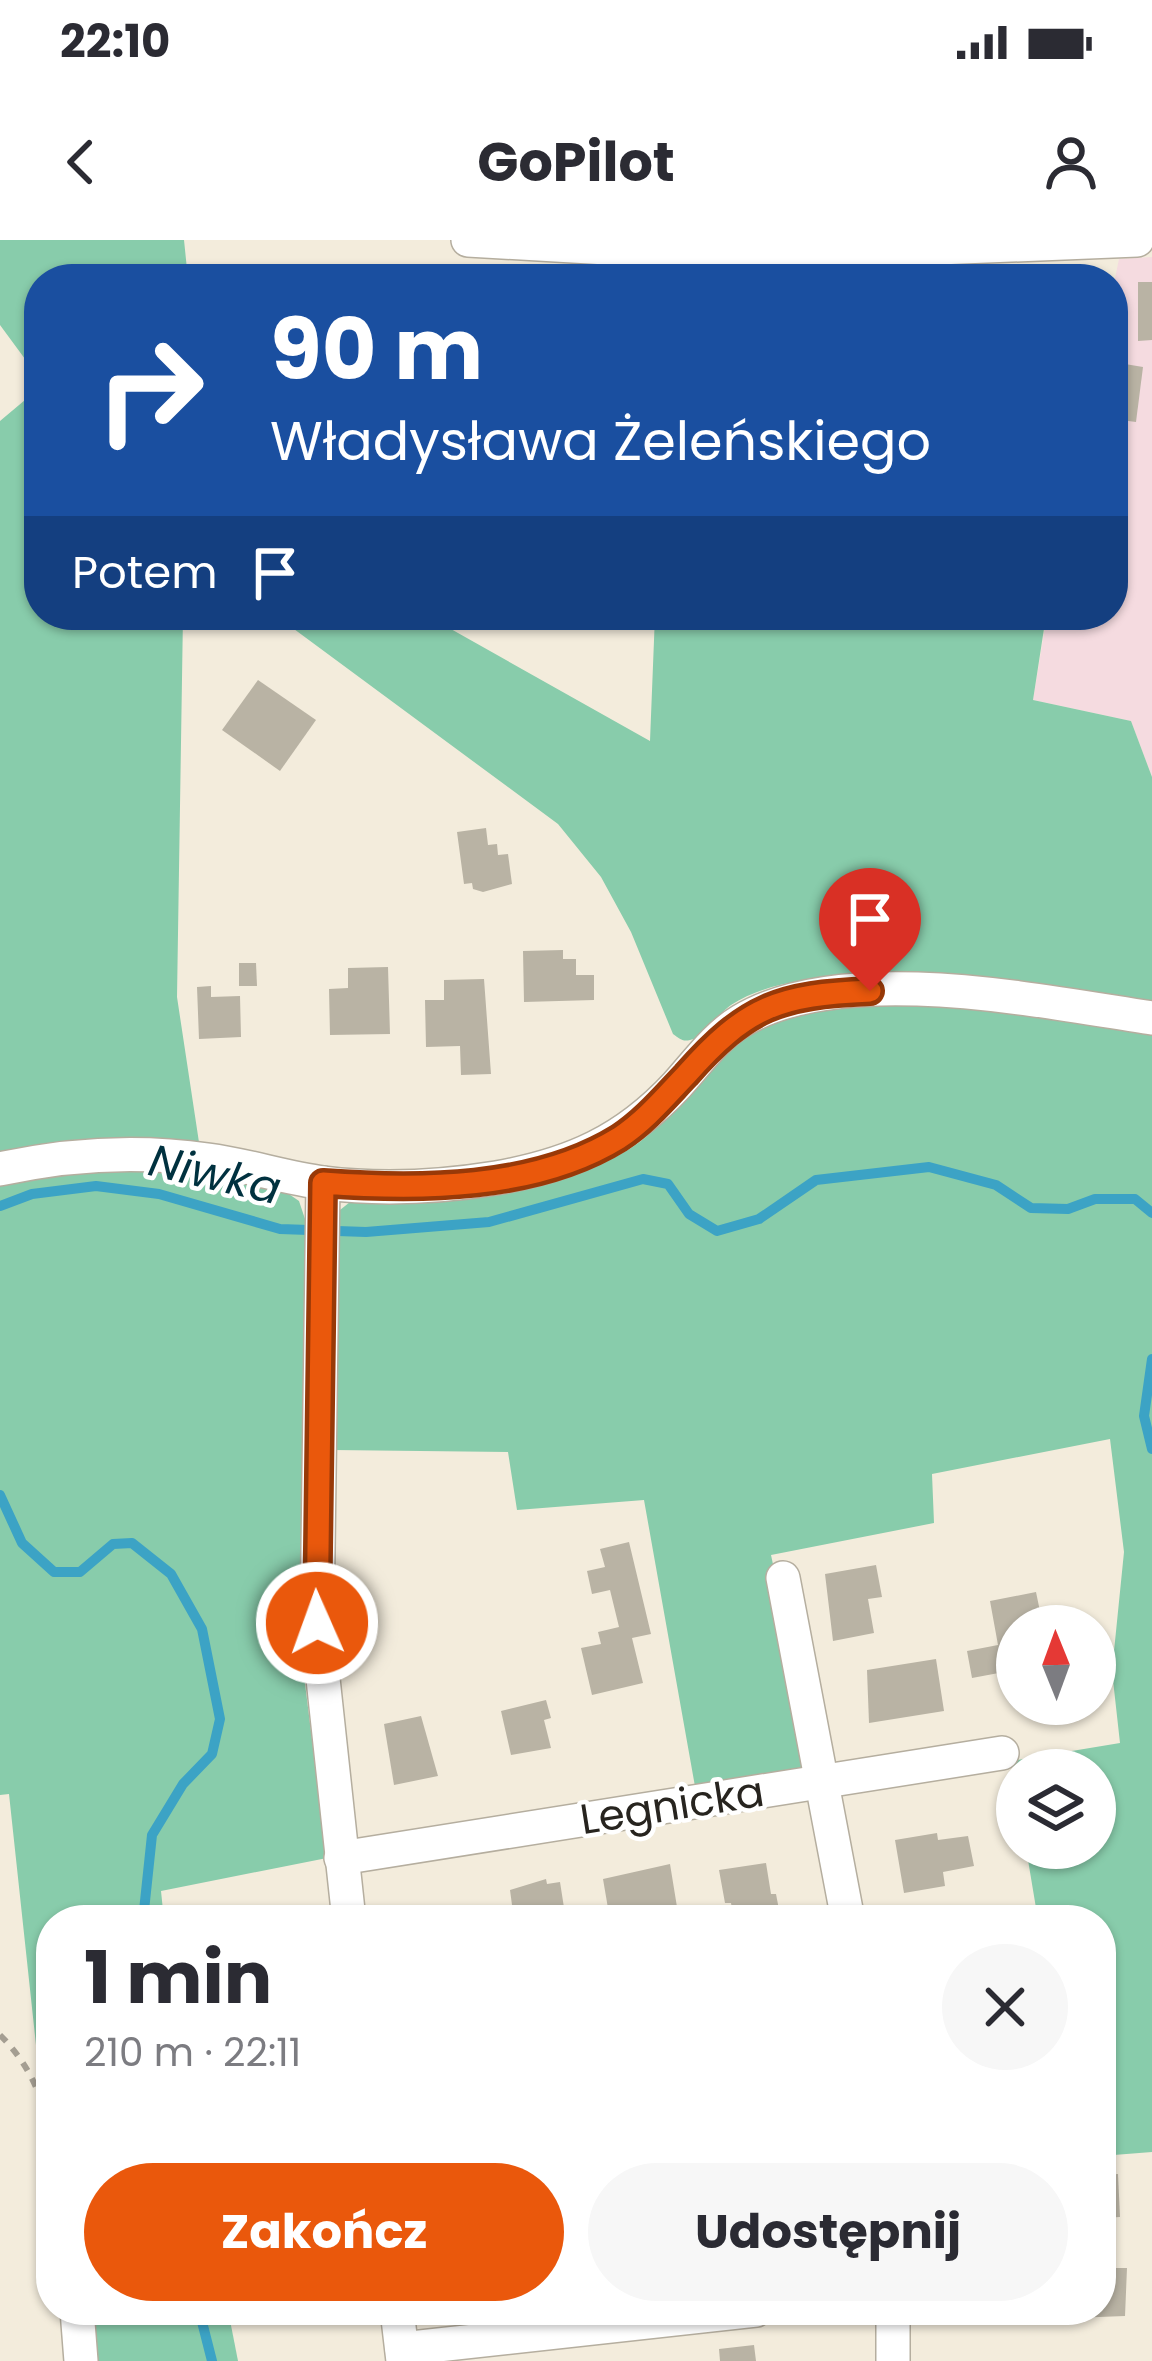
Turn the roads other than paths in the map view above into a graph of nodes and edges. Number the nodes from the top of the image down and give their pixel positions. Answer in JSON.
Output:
{"nodes":[{"id":1,"x":468,"y":240,"type":"edge"},
{"id":2,"x":1137,"y":240,"type":"edge"},
{"id":3,"x":936,"y":244,"type":"edge"},
{"id":4,"x":1152,"y":1018,"type":"edge"},
{"id":5,"x":0,"y":1169,"type":"edge"},
{"id":6,"x":323,"y":1198,"type":"junction"},
{"id":7,"x":784,"y":1578,"type":"dead end"},
{"id":8,"x":996,"y":1754,"type":"edge"},
{"id":9,"x":825,"y":1781,"type":"junction"},
{"id":10,"x":341,"y":1858,"type":"junction"},
{"id":11,"x":347,"y":1905,"type":"edge"},
{"id":12,"x":846,"y":1905,"type":"edge"},
{"id":13,"x":78,"y":2325,"type":"edge"},
{"id":14,"x":399,"y":2325,"type":"edge"},
{"id":15,"x":638,"y":2325,"type":"edge"},
{"id":16,"x":893,"y":2325,"type":"edge"},
{"id":17,"x":402,"y":2355,"type":"edge"},
{"id":18,"x":81,"y":2361,"type":"edge"},
{"id":19,"x":893,"y":2361,"type":"edge"}],
"edges":[{"from":1,"to":3,"type":"street"},
{"from":2,"to":3,"type":"street"},
{"from":4,"to":6,"type":"street"},
{"from":5,"to":6,"type":"street"},
{"from":6,"to":10,"type":"street"},
{"from":7,"to":9,"type":"street"},
{"from":8,"to":9,"type":"street","name":"Legnicka"},
{"from":9,"to":10,"type":"street","name":"Legnicka"},
{"from":9,"to":12,"type":"street"},
{"from":10,"to":11,"type":"street"},
{"from":13,"to":18,"type":"street"},
{"from":14,"to":17,"type":"street"},
{"from":15,"to":17,"type":"street"},
{"from":16,"to":19,"type":"street"}]}
